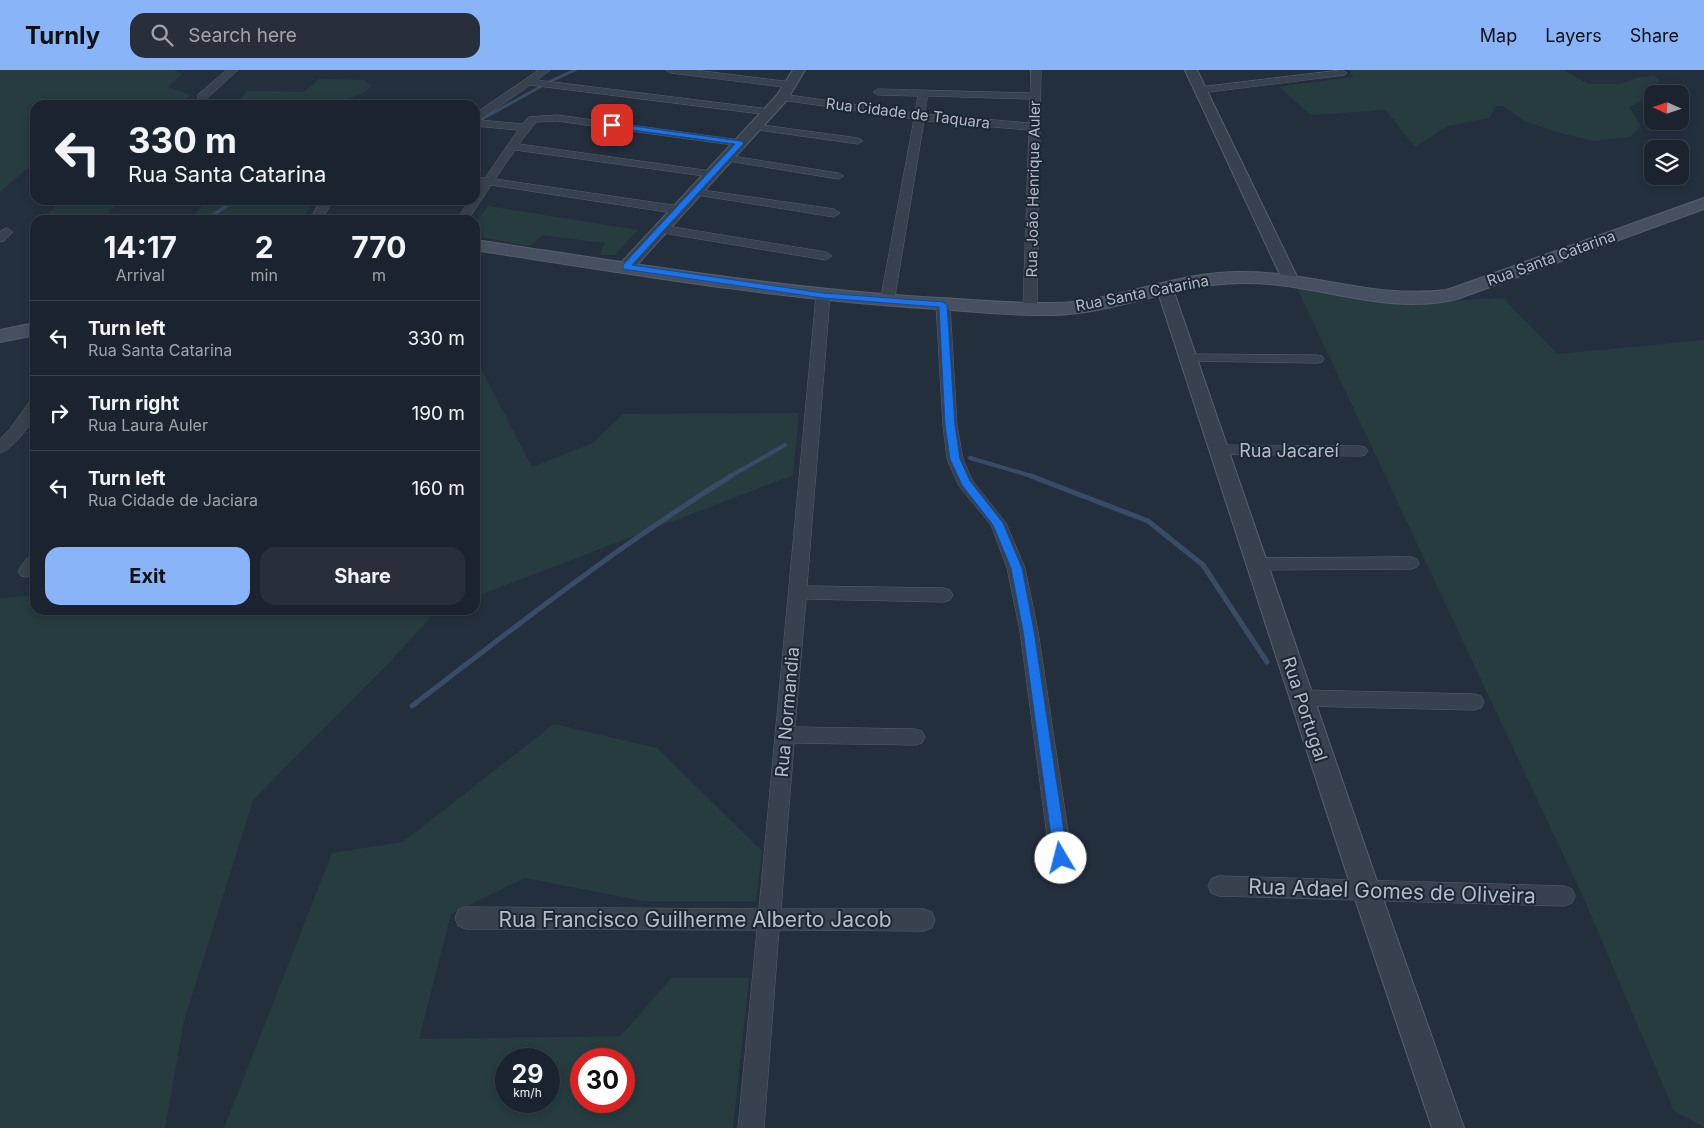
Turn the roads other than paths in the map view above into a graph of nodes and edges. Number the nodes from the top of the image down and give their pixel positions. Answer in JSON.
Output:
{"nodes":[{"id":1,"x":233,"y":70,"type":"edge"},
{"id":2,"x":545,"y":70,"type":"edge"},
{"id":3,"x":670,"y":70,"type":"edge"},
{"id":4,"x":799,"y":70,"type":"edge"},
{"id":5,"x":1036,"y":70,"type":"edge"},
{"id":6,"x":1191,"y":70,"type":"edge"},
{"id":7,"x":1342,"y":73,"type":"dead end"},
{"id":8,"x":528,"y":82,"type":"junction"},
{"id":9,"x":791,"y":85,"type":"junction"},
{"id":10,"x":1201,"y":90,"type":"junction"},
{"id":11,"x":878,"y":92,"type":"dead end"},
{"id":12,"x":924,"y":92,"type":"junction"},
{"id":13,"x":1035,"y":96,"type":"junction"},
{"id":14,"x":202,"y":97,"type":"dead end"},
{"id":15,"x":782,"y":98,"type":"junction"},
{"id":16,"x":768,"y":112,"type":"junction"},
{"id":17,"x":480,"y":116,"type":"edge"},
{"id":18,"x":919,"y":117,"type":"junction"},
{"id":19,"x":480,"y":123,"type":"edge"},
{"id":20,"x":525,"y":127,"type":"junction"},
{"id":21,"x":755,"y":127,"type":"junction"},
{"id":22,"x":1035,"y":127,"type":"junction"},
{"id":23,"x":858,"y":141,"type":"dead end"},
{"id":24,"x":740,"y":143,"type":"junction"},
{"id":25,"x":512,"y":146,"type":"junction"},
{"id":26,"x":726,"y":158,"type":"junction"},
{"id":27,"x":711,"y":174,"type":"junction"},
{"id":28,"x":838,"y":176,"type":"dead end"},
{"id":29,"x":480,"y":180,"type":"edge"},
{"id":30,"x":489,"y":180,"type":"junction"},
{"id":31,"x":695,"y":192,"type":"junction"},
{"id":32,"x":480,"y":193,"type":"edge"},
{"id":33,"x":1704,"y":203,"type":"edge"},
{"id":34,"x":679,"y":210,"type":"junction"},
{"id":35,"x":834,"y":213,"type":"dead end"},
{"id":36,"x":661,"y":229,"type":"junction"},
{"id":37,"x":480,"y":246,"type":"edge"},
{"id":38,"x":826,"y":256,"type":"dead end"},
{"id":39,"x":626,"y":267,"type":"junction"},
{"id":40,"x":1291,"y":281,"type":"junction"},
{"id":41,"x":1165,"y":288,"type":"junction"},
{"id":42,"x":823,"y":296,"type":"junction"},
{"id":43,"x":887,"y":302,"type":"junction"},
{"id":44,"x":943,"y":305,"type":"junction"},
{"id":45,"x":1030,"y":308,"type":"junction"},
{"id":46,"x":30,"y":330,"type":"edge"},
{"id":47,"x":0,"y":336,"type":"edge"},
{"id":48,"x":1188,"y":358,"type":"junction"},
{"id":49,"x":1317,"y":359,"type":"dead end"},
{"id":50,"x":30,"y":411,"type":"edge"},
{"id":51,"x":0,"y":448,"type":"edge"},
{"id":52,"x":1218,"y":450,"type":"junction"},
{"id":53,"x":1360,"y":451,"type":"dead end"},
{"id":54,"x":1411,"y":563,"type":"dead end"},
{"id":55,"x":1257,"y":564,"type":"junction"},
{"id":56,"x":797,"y":592,"type":"junction"},
{"id":57,"x":944,"y":594,"type":"dead end"},
{"id":58,"x":1302,"y":698,"type":"junction"},
{"id":59,"x":1474,"y":702,"type":"dead end"},
{"id":60,"x":785,"y":735,"type":"junction"},
{"id":61,"x":914,"y":738,"type":"dead end"},
{"id":62,"x":1061,"y":858,"type":"dead end"},
{"id":63,"x":1219,"y":886,"type":"dead end"},
{"id":64,"x":1366,"y":890,"type":"junction"},
{"id":65,"x":1564,"y":896,"type":"dead end"},
{"id":66,"x":466,"y":918,"type":"dead end"},
{"id":67,"x":769,"y":919,"type":"junction"},
{"id":68,"x":924,"y":920,"type":"dead end"},
{"id":69,"x":751,"y":1128,"type":"edge"},
{"id":70,"x":1448,"y":1128,"type":"edge"}],
"edges":[{"from":1,"to":14,"type":"street"},
{"from":2,"to":8,"type":"street"},
{"from":3,"to":9,"type":"street"},
{"from":4,"to":9,"type":"street"},
{"from":5,"to":13,"type":"street","name":"Rua João Henrique Auler"},
{"from":6,"to":10,"type":"street"},
{"from":7,"to":10,"type":"street"},
{"from":8,"to":16,"type":"street"},
{"from":8,"to":17,"type":"street"},
{"from":9,"to":15,"type":"street"},
{"from":10,"to":40,"type":"street"},
{"from":11,"to":12,"type":"street"},
{"from":12,"to":13,"type":"street"},
{"from":12,"to":18,"type":"street"},
{"from":13,"to":22,"type":"street","name":"Rua João Henrique Auler"},
{"from":15,"to":16,"type":"street"},
{"from":15,"to":18,"type":"street","name":"Rua Cidade de Taquara"},
{"from":16,"to":21,"type":"street"},
{"from":18,"to":22,"type":"street","name":"Rua Cidade de Taquara"},
{"from":18,"to":43,"type":"street"},
{"from":19,"to":20,"type":"street"},
{"from":20,"to":24,"type":"street"},
{"from":20,"to":25,"type":"street"},
{"from":21,"to":23,"type":"street"},
{"from":21,"to":24,"type":"street"},
{"from":22,"to":45,"type":"street","name":"Rua João Henrique Auler"},
{"from":24,"to":26,"type":"street"},
{"from":25,"to":27,"type":"street"},
{"from":25,"to":30,"type":"street"},
{"from":26,"to":27,"type":"street"},
{"from":26,"to":28,"type":"street"},
{"from":27,"to":31,"type":"street"},
{"from":29,"to":30,"type":"street"},
{"from":30,"to":32,"type":"street"},
{"from":30,"to":34,"type":"street"},
{"from":31,"to":34,"type":"street"},
{"from":31,"to":35,"type":"street"},
{"from":33,"to":40,"type":"main road","name":"Rua Santa Catarina"},
{"from":34,"to":36,"type":"street"},
{"from":36,"to":38,"type":"street"},
{"from":36,"to":39,"type":"street"},
{"from":37,"to":39,"type":"main road","name":"Rua Santa Catarina"},
{"from":39,"to":42,"type":"main road","name":"Rua Santa Catarina"},
{"from":40,"to":41,"type":"main road","name":"Rua Santa Catarina"},
{"from":41,"to":45,"type":"main road","name":"Rua Santa Catarina"},
{"from":41,"to":48,"type":"street","name":"Rua Portugal"},
{"from":42,"to":43,"type":"main road","name":"Rua Santa Catarina"},
{"from":42,"to":56,"type":"street","name":"Rua Normandia"},
{"from":43,"to":44,"type":"main road","name":"Rua Santa Catarina"},
{"from":44,"to":45,"type":"main road","name":"Rua Santa Catarina"},
{"from":44,"to":62,"type":"street"},
{"from":46,"to":47,"type":"main road"},
{"from":48,"to":49,"type":"street"},
{"from":48,"to":52,"type":"street","name":"Rua Portugal"},
{"from":50,"to":51,"type":"street"},
{"from":52,"to":53,"type":"street","name":"Rua Jacareí"},
{"from":52,"to":55,"type":"street","name":"Rua Portugal"},
{"from":54,"to":55,"type":"street"},
{"from":55,"to":58,"type":"street","name":"Rua Portugal"},
{"from":56,"to":57,"type":"street"},
{"from":56,"to":60,"type":"street","name":"Rua Normandia"},
{"from":58,"to":59,"type":"street"},
{"from":58,"to":64,"type":"street","name":"Rua Portugal"},
{"from":60,"to":61,"type":"street"},
{"from":60,"to":67,"type":"street","name":"Rua Normandia"},
{"from":63,"to":64,"type":"street","name":"Rua Adael Gomes de Oliveira"},
{"from":64,"to":65,"type":"street","name":"Rua Adael Gomes de Oliveira"},
{"from":64,"to":70,"type":"street","name":"Rua Portugal"},
{"from":66,"to":67,"type":"street","name":"Rua Francisco Guilherme Alberto Jacob"},
{"from":67,"to":68,"type":"street","name":"Rua Francisco Guilherme Alberto Jacob"},
{"from":67,"to":69,"type":"street","name":"Rua Normandia"}]}
